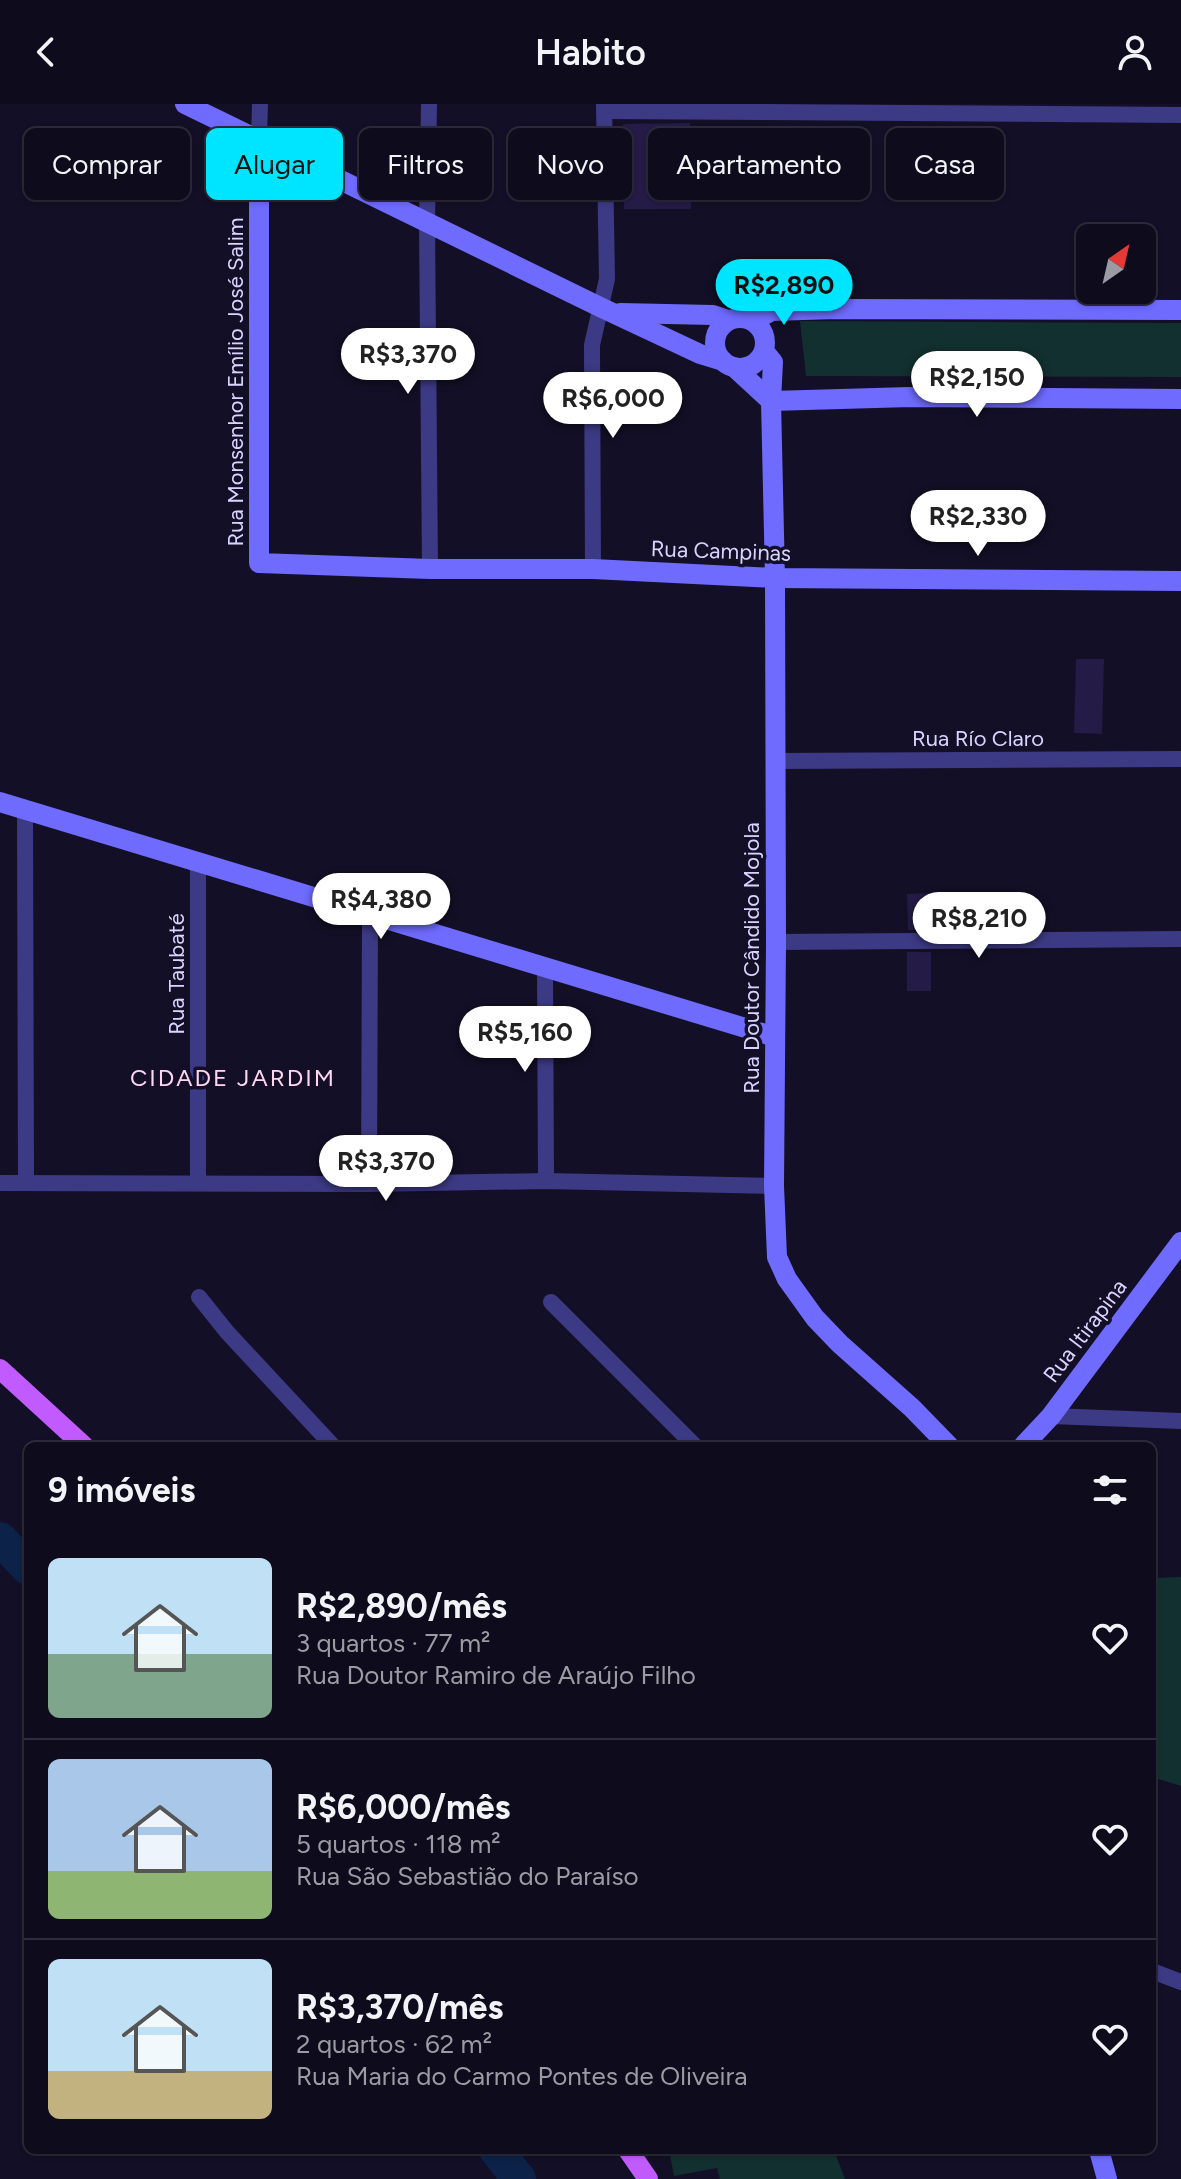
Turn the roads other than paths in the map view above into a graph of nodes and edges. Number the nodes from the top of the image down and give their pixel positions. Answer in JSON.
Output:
{"nodes":[{"id":1,"x":185,"y":104,"type":"edge"},
{"id":2,"x":260,"y":104,"type":"edge"},
{"id":3,"x":429,"y":104,"type":"edge"},
{"id":4,"x":604,"y":108,"type":"edge"},
{"id":5,"x":1181,"y":115,"type":"edge"},
{"id":6,"x":237,"y":128,"type":"edge"},
{"id":7,"x":259,"y":128,"type":"edge"},
{"id":8,"x":343,"y":180,"type":"edge"},
{"id":9,"x":259,"y":200,"type":"edge"},
{"id":10,"x":427,"y":223,"type":"junction"},
{"id":11,"x":608,"y":310,"type":"junction"},
{"id":12,"x":1181,"y":310,"type":"edge"},
{"id":13,"x":728,"y":320,"type":"junction"},
{"id":14,"x":753,"y":321,"type":"junction"},
{"id":15,"x":764,"y":351,"type":"junction"},
{"id":16,"x":729,"y":364,"type":"junction"},
{"id":17,"x":1181,"y":399,"type":"edge"},
{"id":18,"x":771,"y":401,"type":"junction"},
{"id":19,"x":259,"y":563,"type":"joint"},
{"id":20,"x":430,"y":569,"type":"junction"},
{"id":21,"x":593,"y":569,"type":"junction"},
{"id":22,"x":775,"y":578,"type":"junction"},
{"id":23,"x":1181,"y":581,"type":"edge"},
{"id":24,"x":1181,"y":759,"type":"edge"},
{"id":25,"x":776,"y":761,"type":"junction"},
{"id":26,"x":0,"y":802,"type":"edge"},
{"id":27,"x":25,"y":809,"type":"junction"},
{"id":28,"x":198,"y":862,"type":"junction"},
{"id":29,"x":370,"y":915,"type":"junction"},
{"id":30,"x":1181,"y":939,"type":"edge"},
{"id":31,"x":776,"y":942,"type":"junction"},
{"id":32,"x":545,"y":967,"type":"junction"},
{"id":33,"x":775,"y":1037,"type":"junction"},
{"id":34,"x":546,"y":1181,"type":"junction"},
{"id":35,"x":0,"y":1183,"type":"edge"},
{"id":36,"x":26,"y":1183,"type":"junction"},
{"id":37,"x":198,"y":1183,"type":"junction"},
{"id":38,"x":369,"y":1184,"type":"junction"},
{"id":39,"x":774,"y":1186,"type":"junction"},
{"id":40,"x":1181,"y":1242,"type":"edge"},
{"id":41,"x":199,"y":1297,"type":"dead end"},
{"id":42,"x":551,"y":1302,"type":"dead end"},
{"id":43,"x":0,"y":1369,"type":"edge"},
{"id":44,"x":1051,"y":1416,"type":"junction"},
{"id":45,"x":1181,"y":1421,"type":"edge"},
{"id":46,"x":80,"y":1442,"type":"edge"},
{"id":47,"x":329,"y":1442,"type":"edge"},
{"id":48,"x":691,"y":1442,"type":"edge"},
{"id":49,"x":945,"y":1442,"type":"edge"},
{"id":50,"x":1027,"y":1442,"type":"edge"},
{"id":51,"x":1156,"y":1973,"type":"edge"},
{"id":52,"x":1176,"y":1981,"type":"edge"},
{"id":53,"x":1156,"y":1982,"type":"edge"},
{"id":54,"x":631,"y":2154,"type":"edge"},
{"id":55,"x":1100,"y":2154,"type":"edge"},
{"id":56,"x":648,"y":2179,"type":"edge"},
{"id":57,"x":1107,"y":2179,"type":"edge"}],
"edges":[{"from":1,"to":6,"type":"street"},
{"from":2,"to":7,"type":"street","name":"Rua Monsenhor Emílio José Salim"},
{"from":3,"to":10,"type":"street"},
{"from":4,"to":5,"type":"street"},
{"from":4,"to":11,"type":"street"},
{"from":8,"to":10,"type":"street"},
{"from":9,"to":19,"type":"street","name":"Rua Monsenhor Emílio José Salim"},
{"from":10,"to":11,"type":"street"},
{"from":10,"to":20,"type":"street"},
{"from":11,"to":13,"type":"street"},
{"from":11,"to":16,"type":"street"},
{"from":11,"to":21,"type":"street"},
{"from":12,"to":14,"type":"street"},
{"from":13,"to":14,"type":"street"},
{"from":13,"to":16,"type":"street"},
{"from":14,"to":15,"type":"street","name":"Rua Doutor Cândido Mojola"},
{"from":15,"to":16,"type":"street"},
{"from":15,"to":18,"type":"street","name":"Rua Doutor Cândido Mojola"},
{"from":16,"to":18,"type":"street"},
{"from":17,"to":18,"type":"street"},
{"from":18,"to":22,"type":"street","name":"Rua Doutor Cândido Mojola"},
{"from":19,"to":20,"type":"street","name":"Rua Campinas"},
{"from":20,"to":21,"type":"street","name":"Rua Campinas"},
{"from":21,"to":22,"type":"street","name":"Rua Campinas"},
{"from":22,"to":23,"type":"street","name":"Rua Campinas"},
{"from":22,"to":25,"type":"street","name":"Rua Doutor Cândido Mojola"},
{"from":24,"to":25,"type":"street","name":"Rua Río Claro"},
{"from":25,"to":31,"type":"street","name":"Rua Doutor Cândido Mojola"},
{"from":26,"to":27,"type":"street"},
{"from":27,"to":28,"type":"street"},
{"from":27,"to":36,"type":"street"},
{"from":28,"to":29,"type":"street"},
{"from":28,"to":37,"type":"street","name":"Rua Taubaté"},
{"from":29,"to":32,"type":"street"},
{"from":29,"to":38,"type":"street"},
{"from":30,"to":31,"type":"street"},
{"from":31,"to":33,"type":"street","name":"Rua Doutor Cândido Mojola"},
{"from":32,"to":33,"type":"street"},
{"from":32,"to":34,"type":"street"},
{"from":33,"to":39,"type":"street","name":"Rua Doutor Cândido Mojola"},
{"from":34,"to":38,"type":"street"},
{"from":34,"to":39,"type":"street"},
{"from":35,"to":36,"type":"street"},
{"from":36,"to":37,"type":"street"},
{"from":37,"to":38,"type":"street"},
{"from":39,"to":49,"type":"street","name":"Rua Doutor Cândido Mojola"},
{"from":40,"to":44,"type":"street","name":"Rua Itirapina"},
{"from":41,"to":47,"type":"street"},
{"from":42,"to":48,"type":"street"},
{"from":43,"to":46,"type":"main road"},
{"from":44,"to":45,"type":"street"},
{"from":44,"to":50,"type":"street","name":"Rua Itirapina"},
{"from":51,"to":52,"type":"street"},
{"from":52,"to":53,"type":"street"},
{"from":54,"to":56,"type":"main road"},
{"from":55,"to":57,"type":"street"}]}
